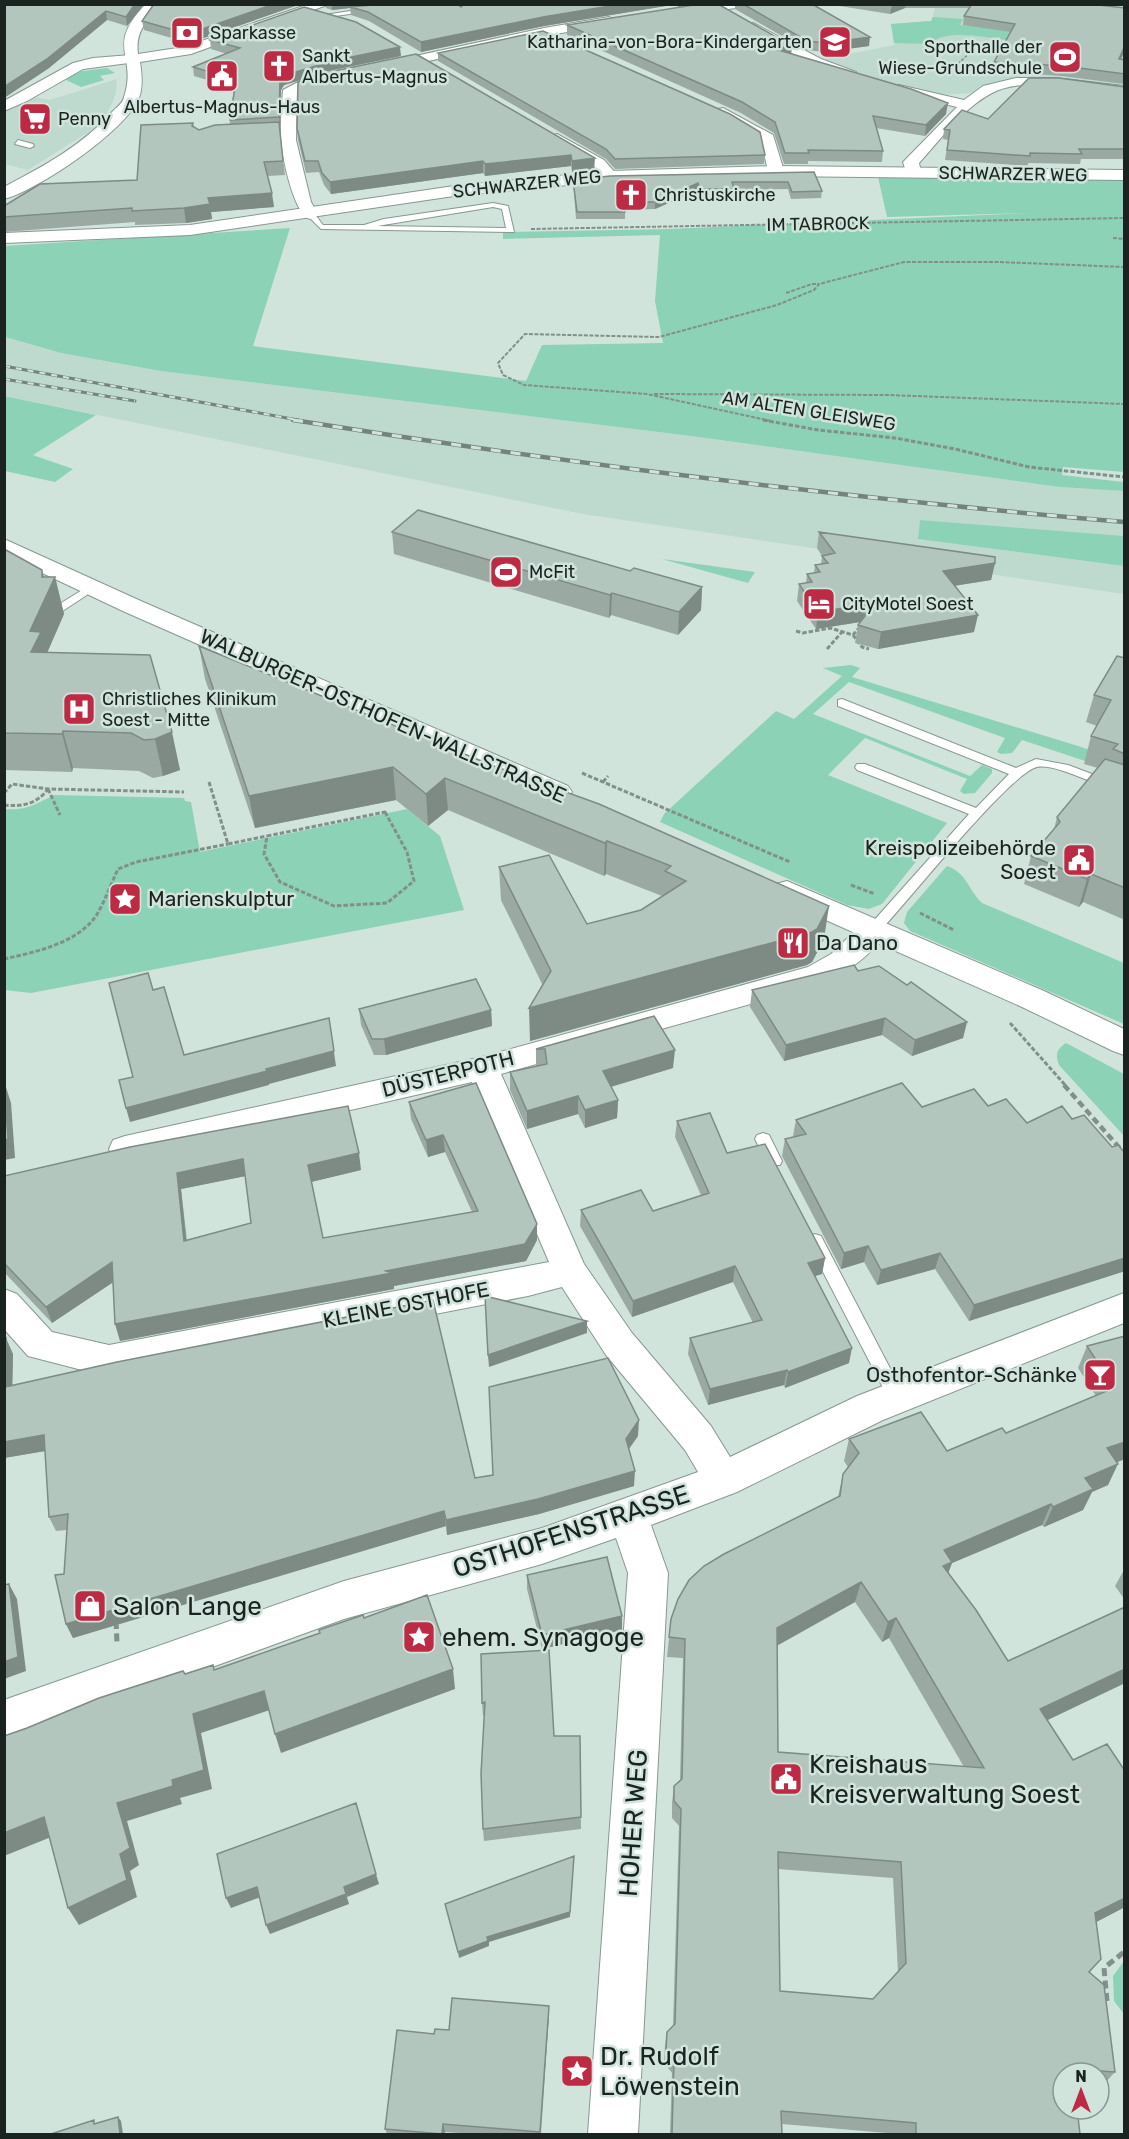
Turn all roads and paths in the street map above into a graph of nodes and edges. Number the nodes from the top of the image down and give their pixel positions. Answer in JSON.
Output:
{"nodes":[{"id":1,"x":154,"y":4,"type":"edge"},
{"id":2,"x":736,"y":4,"type":"edge"},
{"id":3,"x":714,"y":5,"type":"edge"},
{"id":4,"x":321,"y":10,"type":"edge"},
{"id":5,"x":373,"y":10,"type":"edge"},
{"id":6,"x":660,"y":14,"type":"edge"},
{"id":7,"x":627,"y":18,"type":"edge"},
{"id":8,"x":363,"y":26,"type":"edge"},
{"id":9,"x":544,"y":32,"type":"junction"},
{"id":10,"x":565,"y":43,"type":"edge"},
{"id":11,"x":1017,"y":43,"type":"edge"},
{"id":12,"x":399,"y":48,"type":"edge"},
{"id":13,"x":131,"y":59,"type":"junction"},
{"id":14,"x":416,"y":59,"type":"junction"},
{"id":15,"x":436,"y":70,"type":"edge"},
{"id":16,"x":867,"y":81,"type":"edge"},
{"id":17,"x":1007,"y":83,"type":"junction"},
{"id":18,"x":889,"y":87,"type":"edge"},
{"id":19,"x":1125,"y":90,"type":"edge"},
{"id":20,"x":968,"y":105,"type":"junction"},
{"id":21,"x":4,"y":107,"type":"edge"},
{"id":22,"x":712,"y":107,"type":"edge"},
{"id":23,"x":542,"y":130,"type":"edge"},
{"id":24,"x":18,"y":142,"type":"dead end"},
{"id":25,"x":39,"y":142,"type":"dead end"},
{"id":26,"x":776,"y":171,"type":"junction"},
{"id":27,"x":913,"y":172,"type":"junction"},
{"id":28,"x":1125,"y":175,"type":"edge"},
{"id":29,"x":610,"y":176,"type":"junction"},
{"id":30,"x":4,"y":194,"type":"edge"},
{"id":31,"x":310,"y":214,"type":"junction"},
{"id":32,"x":1125,"y":218,"type":"edge"},
{"id":33,"x":367,"y":226,"type":"junction"},
{"id":34,"x":511,"y":230,"type":"junction"},
{"id":35,"x":4,"y":238,"type":"edge"},
{"id":36,"x":1113,"y":238,"type":"dead end"},
{"id":37,"x":1125,"y":239,"type":"edge"},
{"id":38,"x":1125,"y":267,"type":"edge"},
{"id":39,"x":819,"y":284,"type":"junction"},
{"id":40,"x":786,"y":292,"type":"dead end"},
{"id":41,"x":647,"y":394,"type":"junction"},
{"id":42,"x":1125,"y":404,"type":"edge"},
{"id":43,"x":1125,"y":477,"type":"edge"},
{"id":44,"x":4,"y":546,"type":"edge"},
{"id":45,"x":92,"y":587,"type":"junction"},
{"id":46,"x":57,"y":610,"type":"dead end"},
{"id":47,"x":835,"y":622,"type":"edge"},
{"id":48,"x":864,"y":622,"type":"edge"},
{"id":49,"x":830,"y":628,"type":"junction"},
{"id":50,"x":796,"y":631,"type":"dead end"},
{"id":51,"x":842,"y":632,"type":"junction"},
{"id":52,"x":853,"y":635,"type":"junction"},
{"id":53,"x":827,"y":649,"type":"dead end"},
{"id":54,"x":870,"y":649,"type":"edge"},
{"id":55,"x":842,"y":703,"type":"dead end"},
{"id":56,"x":861,"y":767,"type":"dead end"},
{"id":57,"x":1017,"y":773,"type":"junction"},
{"id":58,"x":608,"y":776,"type":"dead end"},
{"id":59,"x":209,"y":782,"type":"dead end"},
{"id":60,"x":603,"y":782,"type":"dead end"},
{"id":61,"x":48,"y":789,"type":"junction"},
{"id":62,"x":1125,"y":790,"type":"edge"},
{"id":63,"x":184,"y":792,"type":"dead end"},
{"id":64,"x":4,"y":793,"type":"edge"},
{"id":65,"x":585,"y":804,"type":"edge"},
{"id":66,"x":4,"y":805,"type":"edge"},
{"id":67,"x":978,"y":813,"type":"junction"},
{"id":68,"x":60,"y":815,"type":"dead end"},
{"id":69,"x":267,"y":836,"type":"junction"},
{"id":70,"x":228,"y":843,"type":"junction"},
{"id":71,"x":756,"y":878,"type":"edge"},
{"id":72,"x":4,"y":901,"type":"edge"},
{"id":73,"x":4,"y":908,"type":"edge"},
{"id":74,"x":874,"y":929,"type":"junction"},
{"id":75,"x":4,"y":959,"type":"edge"},
{"id":76,"x":1006,"y":1019,"type":"dead end"},
{"id":77,"x":1125,"y":1043,"type":"edge"},
{"id":78,"x":482,"y":1068,"type":"junction"},
{"id":79,"x":763,"y":1139,"type":"dead end"},
{"id":80,"x":1125,"y":1153,"type":"edge"},
{"id":81,"x":99,"y":1155,"type":"edge"},
{"id":82,"x":784,"y":1180,"type":"edge"},
{"id":83,"x":806,"y":1222,"type":"edge"},
{"id":84,"x":570,"y":1271,"type":"junction"},
{"id":85,"x":4,"y":1304,"type":"edge"},
{"id":86,"x":1125,"y":1308,"type":"edge"},
{"id":87,"x":897,"y":1398,"type":"junction"},
{"id":88,"x":723,"y":1480,"type":"junction"},
{"id":89,"x":628,"y":1516,"type":"junction"},
{"id":90,"x":117,"y":1610,"type":"edge"},
{"id":91,"x":124,"y":1679,"type":"junction"},
{"id":92,"x":4,"y":1722,"type":"edge"},
{"id":93,"x":1125,"y":1952,"type":"edge"},
{"id":94,"x":1107,"y":2001,"type":"edge"},
{"id":95,"x":613,"y":2134,"type":"edge"}],
"edges":[{"from":1,"to":13,"type":"street"},
{"from":2,"to":3,"type":"street"},
{"from":3,"to":6,"type":"street"},
{"from":3,"to":16,"type":"street"},
{"from":4,"to":5,"type":"lane"},
{"from":4,"to":8,"type":"street"},
{"from":4,"to":13,"type":"street"},
{"from":7,"to":9,"type":"street"},
{"from":9,"to":10,"type":"street"},
{"from":9,"to":14,"type":"street"},
{"from":11,"to":17,"type":"path"},
{"from":12,"to":14,"type":"street"},
{"from":13,"to":21,"type":"street"},
{"from":13,"to":30,"type":"street"},
{"from":14,"to":15,"type":"street"},
{"from":14,"to":31,"type":"street"},
{"from":17,"to":19,"type":"street"},
{"from":17,"to":20,"type":"street"},
{"from":18,"to":20,"type":"street"},
{"from":20,"to":27,"type":"street"},
{"from":22,"to":26,"type":"street"},
{"from":23,"to":29,"type":"street"},
{"from":24,"to":25,"type":"lane"},
{"from":26,"to":27,"type":"street","name":"SCHWARZER WEG"},
{"from":26,"to":29,"type":"street","name":"SCHWARZER WEG"},
{"from":27,"to":28,"type":"street","name":"SCHWARZER WEG"},
{"from":29,"to":31,"type":"street","name":"SCHWARZER WEG"},
{"from":31,"to":33,"type":"lane"},
{"from":31,"to":35,"type":"street","name":"SCHWARZER WEG"},
{"from":32,"to":34,"type":"path","name":"IM TABROCK"},
{"from":33,"to":34,"type":"lane"},
{"from":33,"to":34,"type":"lane"},
{"from":36,"to":37,"type":"path"},
{"from":38,"to":39,"type":"path"},
{"from":39,"to":40,"type":"path"},
{"from":39,"to":41,"type":"path","name":"AM ALTEN GLEISWEG"},
{"from":41,"to":42,"type":"path"},
{"from":41,"to":43,"type":"path","name":"AM ALTEN GLEISWEG"},
{"from":44,"to":45,"type":"street","name":"WALBURGER-OSTHOFEN-WALLSTRASSE"},
{"from":45,"to":46,"type":"lane"},
{"from":45,"to":65,"type":"street","name":"WALBURGER-OSTHOFEN-WALLSTRASSE"},
{"from":47,"to":49,"type":"path"},
{"from":48,"to":52,"type":"path"},
{"from":49,"to":50,"type":"path"},
{"from":49,"to":51,"type":"path"},
{"from":51,"to":52,"type":"path"},
{"from":51,"to":53,"type":"path"},
{"from":52,"to":54,"type":"path"},
{"from":55,"to":57,"type":"lane"},
{"from":56,"to":67,"type":"lane"},
{"from":57,"to":62,"type":"lane"},
{"from":57,"to":67,"type":"lane"},
{"from":58,"to":60,"type":"path"},
{"from":59,"to":70,"type":"path"},
{"from":61,"to":63,"type":"path"},
{"from":61,"to":64,"type":"path"},
{"from":61,"to":66,"type":"path"},
{"from":61,"to":68,"type":"path"},
{"from":67,"to":74,"type":"lane"},
{"from":69,"to":69,"type":"path"},
{"from":69,"to":70,"type":"path"},
{"from":70,"to":75,"type":"path"},
{"from":71,"to":74,"type":"street"},
{"from":72,"to":73,"type":"path"},
{"from":74,"to":77,"type":"street"},
{"from":74,"to":78,"type":"street","name":"DÜSTERPOTH"},
{"from":76,"to":80,"type":"path"},
{"from":78,"to":81,"type":"street","name":"DÜSTERPOTH"},
{"from":78,"to":84,"type":"street"},
{"from":79,"to":82,"type":"lane"},
{"from":83,"to":87,"type":"lane"},
{"from":84,"to":85,"type":"street","name":"KLEINE OSTHOFE"},
{"from":84,"to":88,"type":"street"},
{"from":86,"to":87,"type":"street","name":"OSTHOFENSTRASSE"},
{"from":87,"to":88,"type":"street","name":"OSTHOFENSTRASSE"},
{"from":88,"to":89,"type":"street","name":"OSTHOFENSTRASSE"},
{"from":89,"to":91,"type":"street","name":"OSTHOFENSTRASSE"},
{"from":89,"to":95,"type":"street","name":"HOHER WEG"},
{"from":90,"to":91,"type":"path"},
{"from":91,"to":92,"type":"street","name":"OSTHOFENSTRASSE"},
{"from":93,"to":94,"type":"path"}]}
